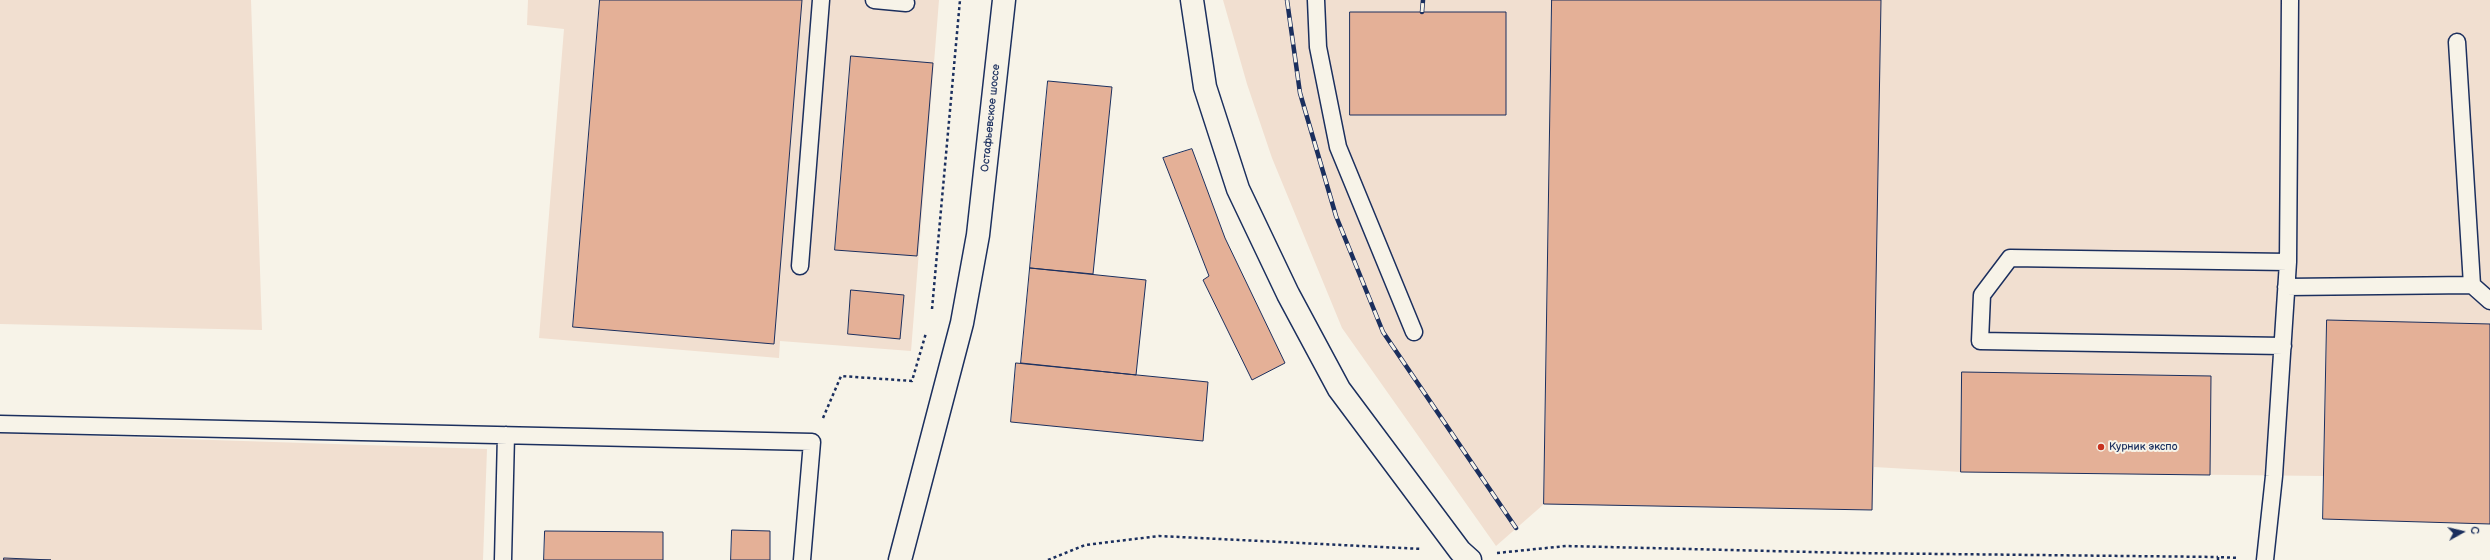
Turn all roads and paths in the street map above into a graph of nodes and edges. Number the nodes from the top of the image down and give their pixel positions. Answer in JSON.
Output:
{"nodes":[{"id":1,"x":821,"y":0,"type":"edge"},
{"id":2,"x":874,"y":0,"type":"edge"},
{"id":3,"x":960,"y":0,"type":"edge"},
{"id":4,"x":1004,"y":0,"type":"edge"},
{"id":5,"x":1192,"y":0,"type":"edge"},
{"id":6,"x":1316,"y":0,"type":"edge"},
{"id":7,"x":2290,"y":0,"type":"edge"},
{"id":8,"x":906,"y":3,"type":"dead end"},
{"id":9,"x":2457,"y":42,"type":"dead end"},
{"id":10,"x":2288,"y":262,"type":"junction"},
{"id":11,"x":800,"y":266,"type":"dead end"},
{"id":12,"x":2472,"y":285,"type":"junction"},
{"id":13,"x":2286,"y":287,"type":"junction"},
{"id":14,"x":2490,"y":301,"type":"edge"},
{"id":15,"x":932,"y":315,"type":"dead end"},
{"id":16,"x":928,"y":329,"type":"dead end"},
{"id":17,"x":1414,"y":332,"type":"dead end"},
{"id":18,"x":2283,"y":346,"type":"junction"},
{"id":19,"x":0,"y":424,"type":"edge"},
{"id":20,"x":506,"y":435,"type":"junction"},
{"id":21,"x":812,"y":442,"type":"junction"},
{"id":22,"x":1465,"y":555,"type":"edge"},
{"id":23,"x":2218,"y":557,"type":"dead end"},
{"id":24,"x":503,"y":560,"type":"edge"},
{"id":25,"x":802,"y":560,"type":"edge"},
{"id":26,"x":900,"y":560,"type":"edge"},
{"id":27,"x":1048,"y":560,"type":"edge"},
{"id":28,"x":2265,"y":560,"type":"edge"}],
"edges":[{"from":1,"to":11,"type":"lane"},
{"from":2,"to":8,"type":"lane"},
{"from":3,"to":15,"type":"path"},
{"from":4,"to":26,"type":"street","name":"Остафьевское шоссе"},
{"from":5,"to":22,"type":"street"},
{"from":6,"to":17,"type":"lane"},
{"from":7,"to":10,"type":"lane"},
{"from":9,"to":12,"type":"lane"},
{"from":10,"to":13,"type":"lane"},
{"from":10,"to":18,"type":"lane"},
{"from":12,"to":13,"type":"lane"},
{"from":12,"to":14,"type":"lane"},
{"from":13,"to":18,"type":"lane"},
{"from":16,"to":21,"type":"path"},
{"from":18,"to":28,"type":"lane"},
{"from":19,"to":20,"type":"lane"},
{"from":20,"to":21,"type":"lane"},
{"from":20,"to":24,"type":"lane"},
{"from":21,"to":25,"type":"lane"},
{"from":22,"to":23,"type":"path"},
{"from":22,"to":27,"type":"path"}]}
